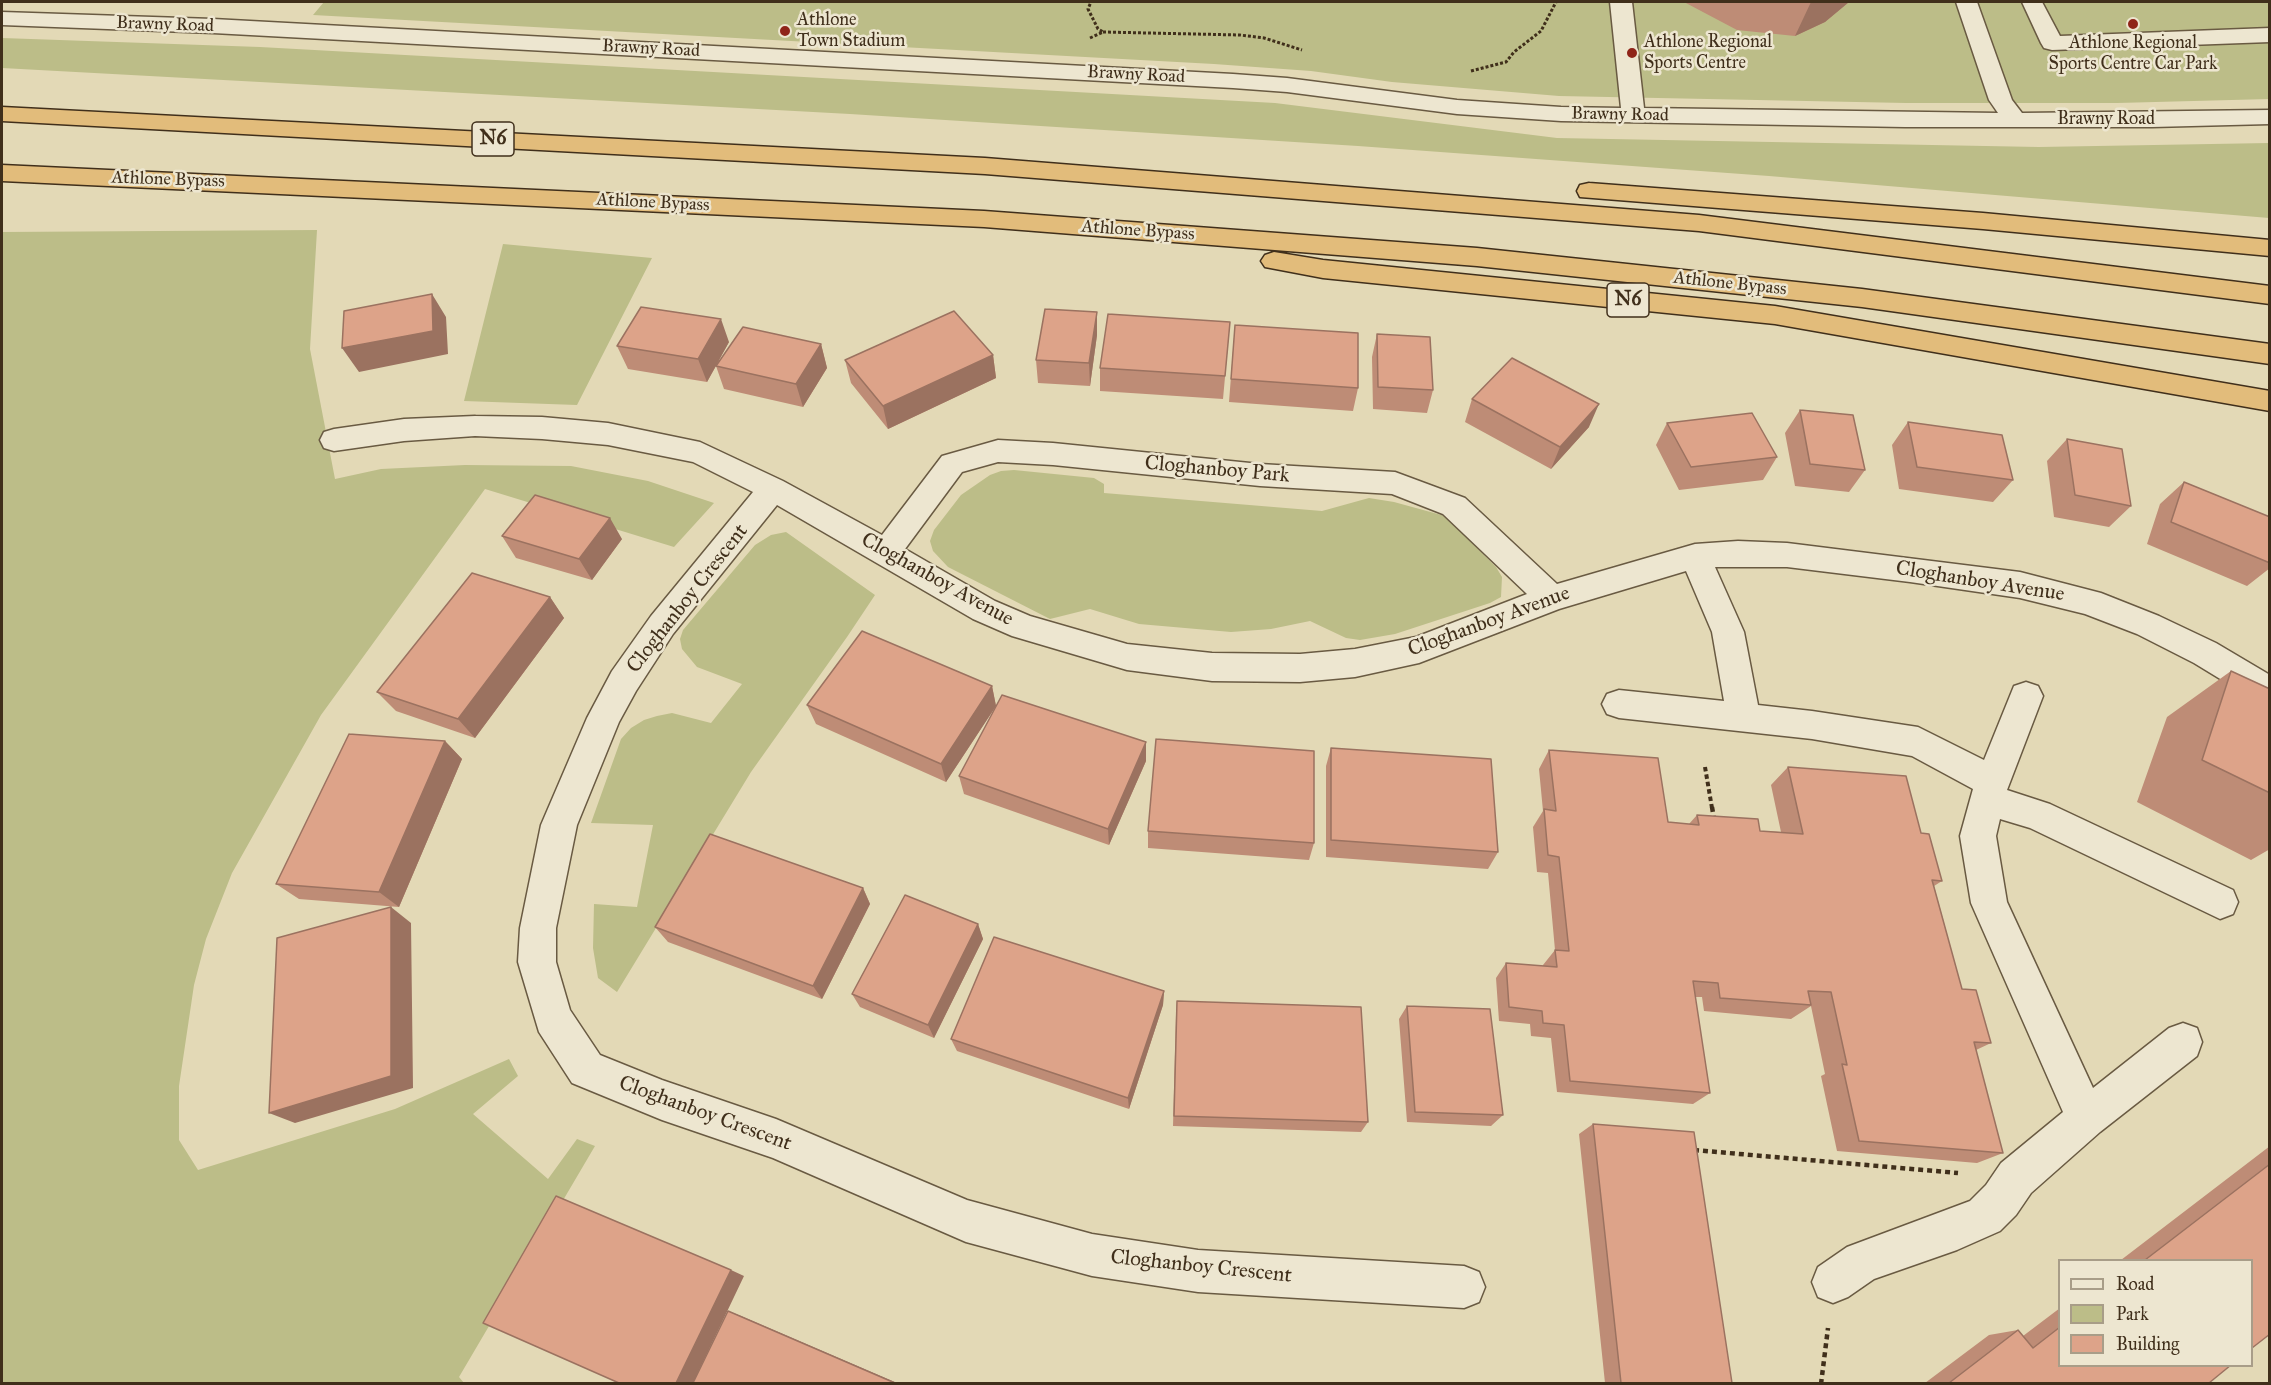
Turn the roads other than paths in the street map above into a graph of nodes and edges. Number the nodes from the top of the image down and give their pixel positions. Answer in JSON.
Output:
{"nodes":[{"id":1,"x":32,"y":2,"type":"edge"},
{"id":2,"x":1621,"y":2,"type":"edge"},
{"id":3,"x":1966,"y":2,"type":"edge"},
{"id":4,"x":2032,"y":2,"type":"edge"},
{"id":5,"x":8,"y":19,"type":"edge"},
{"id":6,"x":2270,"y":35,"type":"edge"},
{"id":7,"x":2,"y":114,"type":"edge"},
{"id":8,"x":1633,"y":116,"type":"junction"},
{"id":9,"x":2270,"y":117,"type":"edge"},
{"id":10,"x":2015,"y":120,"type":"junction"},
{"id":11,"x":985,"y":166,"type":"junction"},
{"id":12,"x":2,"y":173,"type":"edge"},
{"id":13,"x":984,"y":219,"type":"junction"},
{"id":14,"x":2270,"y":248,"type":"edge"},
{"id":15,"x":2270,"y":295,"type":"edge"},
{"id":16,"x":2270,"y":354,"type":"edge"},
{"id":17,"x":2270,"y":401,"type":"edge"},
{"id":18,"x":334,"y":440,"type":"dead end"},
{"id":19,"x":773,"y":489,"type":"junction"},
{"id":20,"x":886,"y":552,"type":"junction"},
{"id":21,"x":1695,"y":556,"type":"junction"},
{"id":22,"x":1552,"y":598,"type":"junction"},
{"id":23,"x":2270,"y":692,"type":"edge"},
{"id":24,"x":2026,"y":696,"type":"dead end"},
{"id":25,"x":1619,"y":704,"type":"dead end"},
{"id":26,"x":1744,"y":717,"type":"junction"},
{"id":27,"x":1989,"y":791,"type":"junction"},
{"id":28,"x":2220,"y":902,"type":"dead end"},
{"id":29,"x":2183,"y":1042,"type":"dead end"},
{"id":30,"x":2086,"y":1118,"type":"junction"},
{"id":31,"x":1833,"y":1282,"type":"road end"},
{"id":32,"x":1464,"y":1287,"type":"dead end"}],
"edges":[{"from":1,"to":5,"type":"street"},
{"from":2,"to":8,"type":"street"},
{"from":3,"to":10,"type":"street"},
{"from":4,"to":6,"type":"street"},
{"from":5,"to":8,"type":"street","name":"Brawny Road"},
{"from":7,"to":11,"type":"highway","number":"N6"},
{"from":8,"to":10,"type":"street","name":"Brawny Road"},
{"from":9,"to":10,"type":"street","name":"Brawny Road"},
{"from":11,"to":14,"type":"highway","number":"N6"},
{"from":11,"to":15,"type":"highway","number":"N6"},
{"from":12,"to":13,"type":"highway","name":"Athlone Bypass","number":"N6"},
{"from":13,"to":16,"type":"highway","name":"Athlone Bypass","number":"N6"},
{"from":13,"to":17,"type":"highway","number":"N6"},
{"from":18,"to":19,"type":"street","name":"Cloghanboy Avenue"},
{"from":19,"to":20,"type":"street","name":"Cloghanboy Avenue"},
{"from":19,"to":32,"type":"street","name":"Cloghanboy Crescent"},
{"from":20,"to":22,"type":"street","name":"Cloghanboy Avenue"},
{"from":20,"to":22,"type":"street","name":"Cloghanboy Park"},
{"from":21,"to":22,"type":"street","name":"Cloghanboy Avenue"},
{"from":21,"to":23,"type":"street","name":"Cloghanboy Avenue"},
{"from":21,"to":26,"type":"street"},
{"from":24,"to":27,"type":"street"},
{"from":25,"to":26,"type":"street"},
{"from":26,"to":27,"type":"street"},
{"from":27,"to":28,"type":"street"},
{"from":27,"to":30,"type":"street"},
{"from":29,"to":30,"type":"street"},
{"from":30,"to":31,"type":"street"}]}
